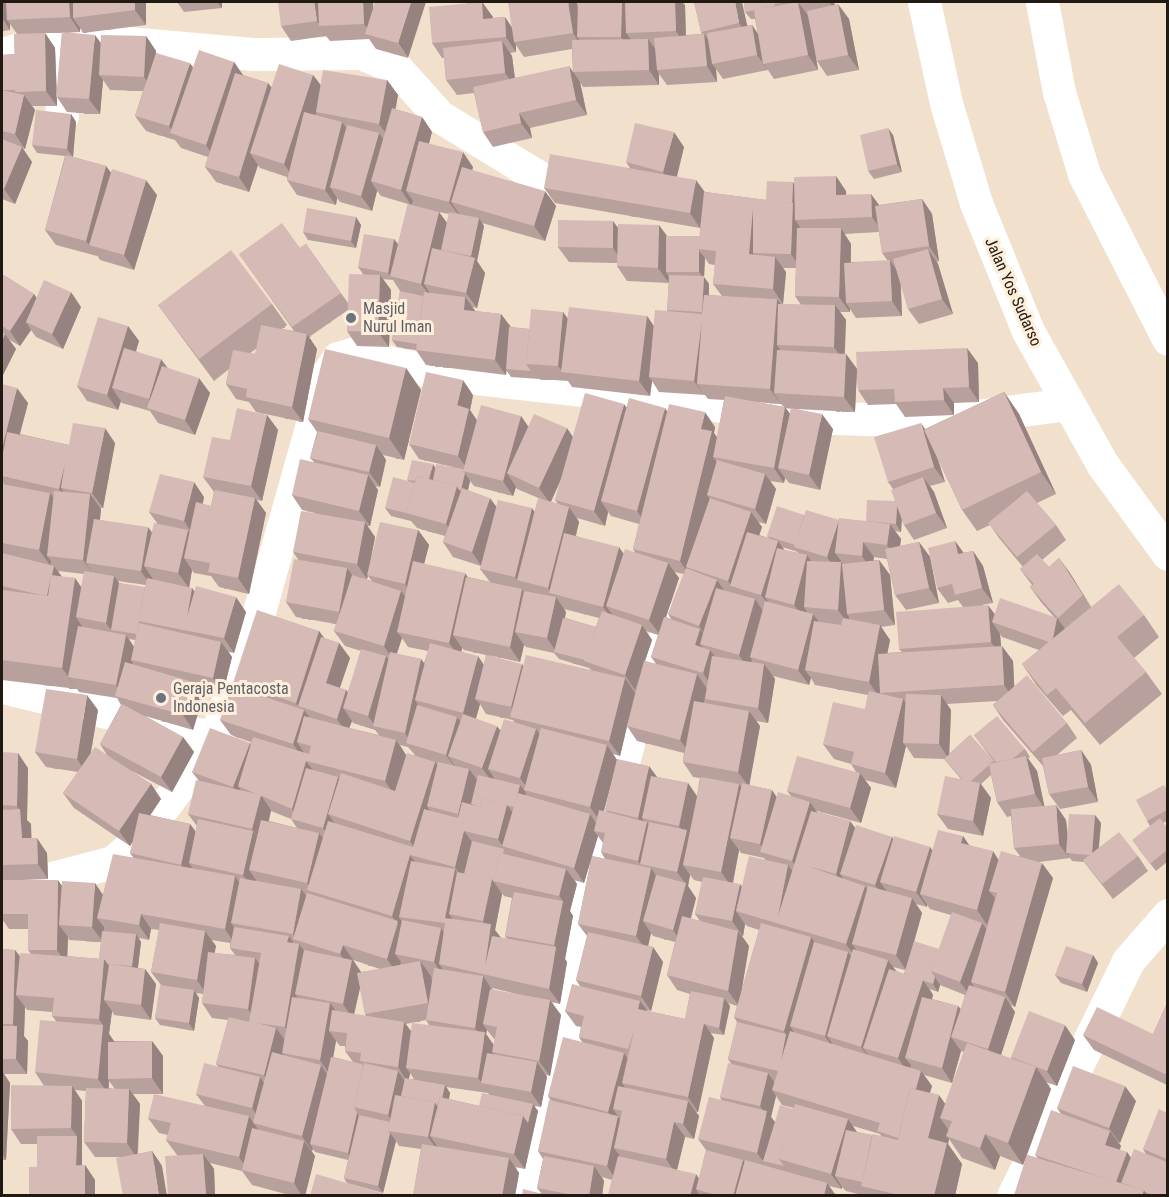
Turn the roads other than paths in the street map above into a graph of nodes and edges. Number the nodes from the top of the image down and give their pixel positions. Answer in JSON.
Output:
{"nodes":[{"id":1,"x":924,"y":2,"type":"edge"},
{"id":2,"x":1042,"y":2,"type":"edge"},
{"id":3,"x":59,"y":37,"type":"junction"},
{"id":4,"x":2,"y":54,"type":"edge"},
{"id":5,"x":62,"y":117,"type":"edge"},
{"id":6,"x":544,"y":180,"type":"edge"},
{"id":7,"x":1167,"y":339,"type":"edge"},
{"id":8,"x":1068,"y":404,"type":"junction"},
{"id":9,"x":1167,"y":554,"type":"edge"},
{"id":10,"x":687,"y":589,"type":"edge"},
{"id":11,"x":2,"y":687,"type":"edge"},
{"id":12,"x":215,"y":738,"type":"junction"},
{"id":13,"x":2,"y":891,"type":"edge"},
{"id":14,"x":1167,"y":915,"type":"edge"},
{"id":15,"x":526,"y":1196,"type":"edge"},
{"id":16,"x":1013,"y":1196,"type":"edge"}],
"edges":[{"from":1,"to":8,"type":"street","name":"Jalan Yos Sudarso"},
{"from":2,"to":7,"type":"street"},
{"from":3,"to":4,"type":"street"},
{"from":3,"to":5,"type":"street"},
{"from":3,"to":6,"type":"street"},
{"from":8,"to":9,"type":"street","name":"Jalan Yos Sudarso"},
{"from":8,"to":12,"type":"street"},
{"from":10,"to":15,"type":"street"},
{"from":11,"to":12,"type":"street"},
{"from":12,"to":13,"type":"street"},
{"from":14,"to":16,"type":"street"}]}
